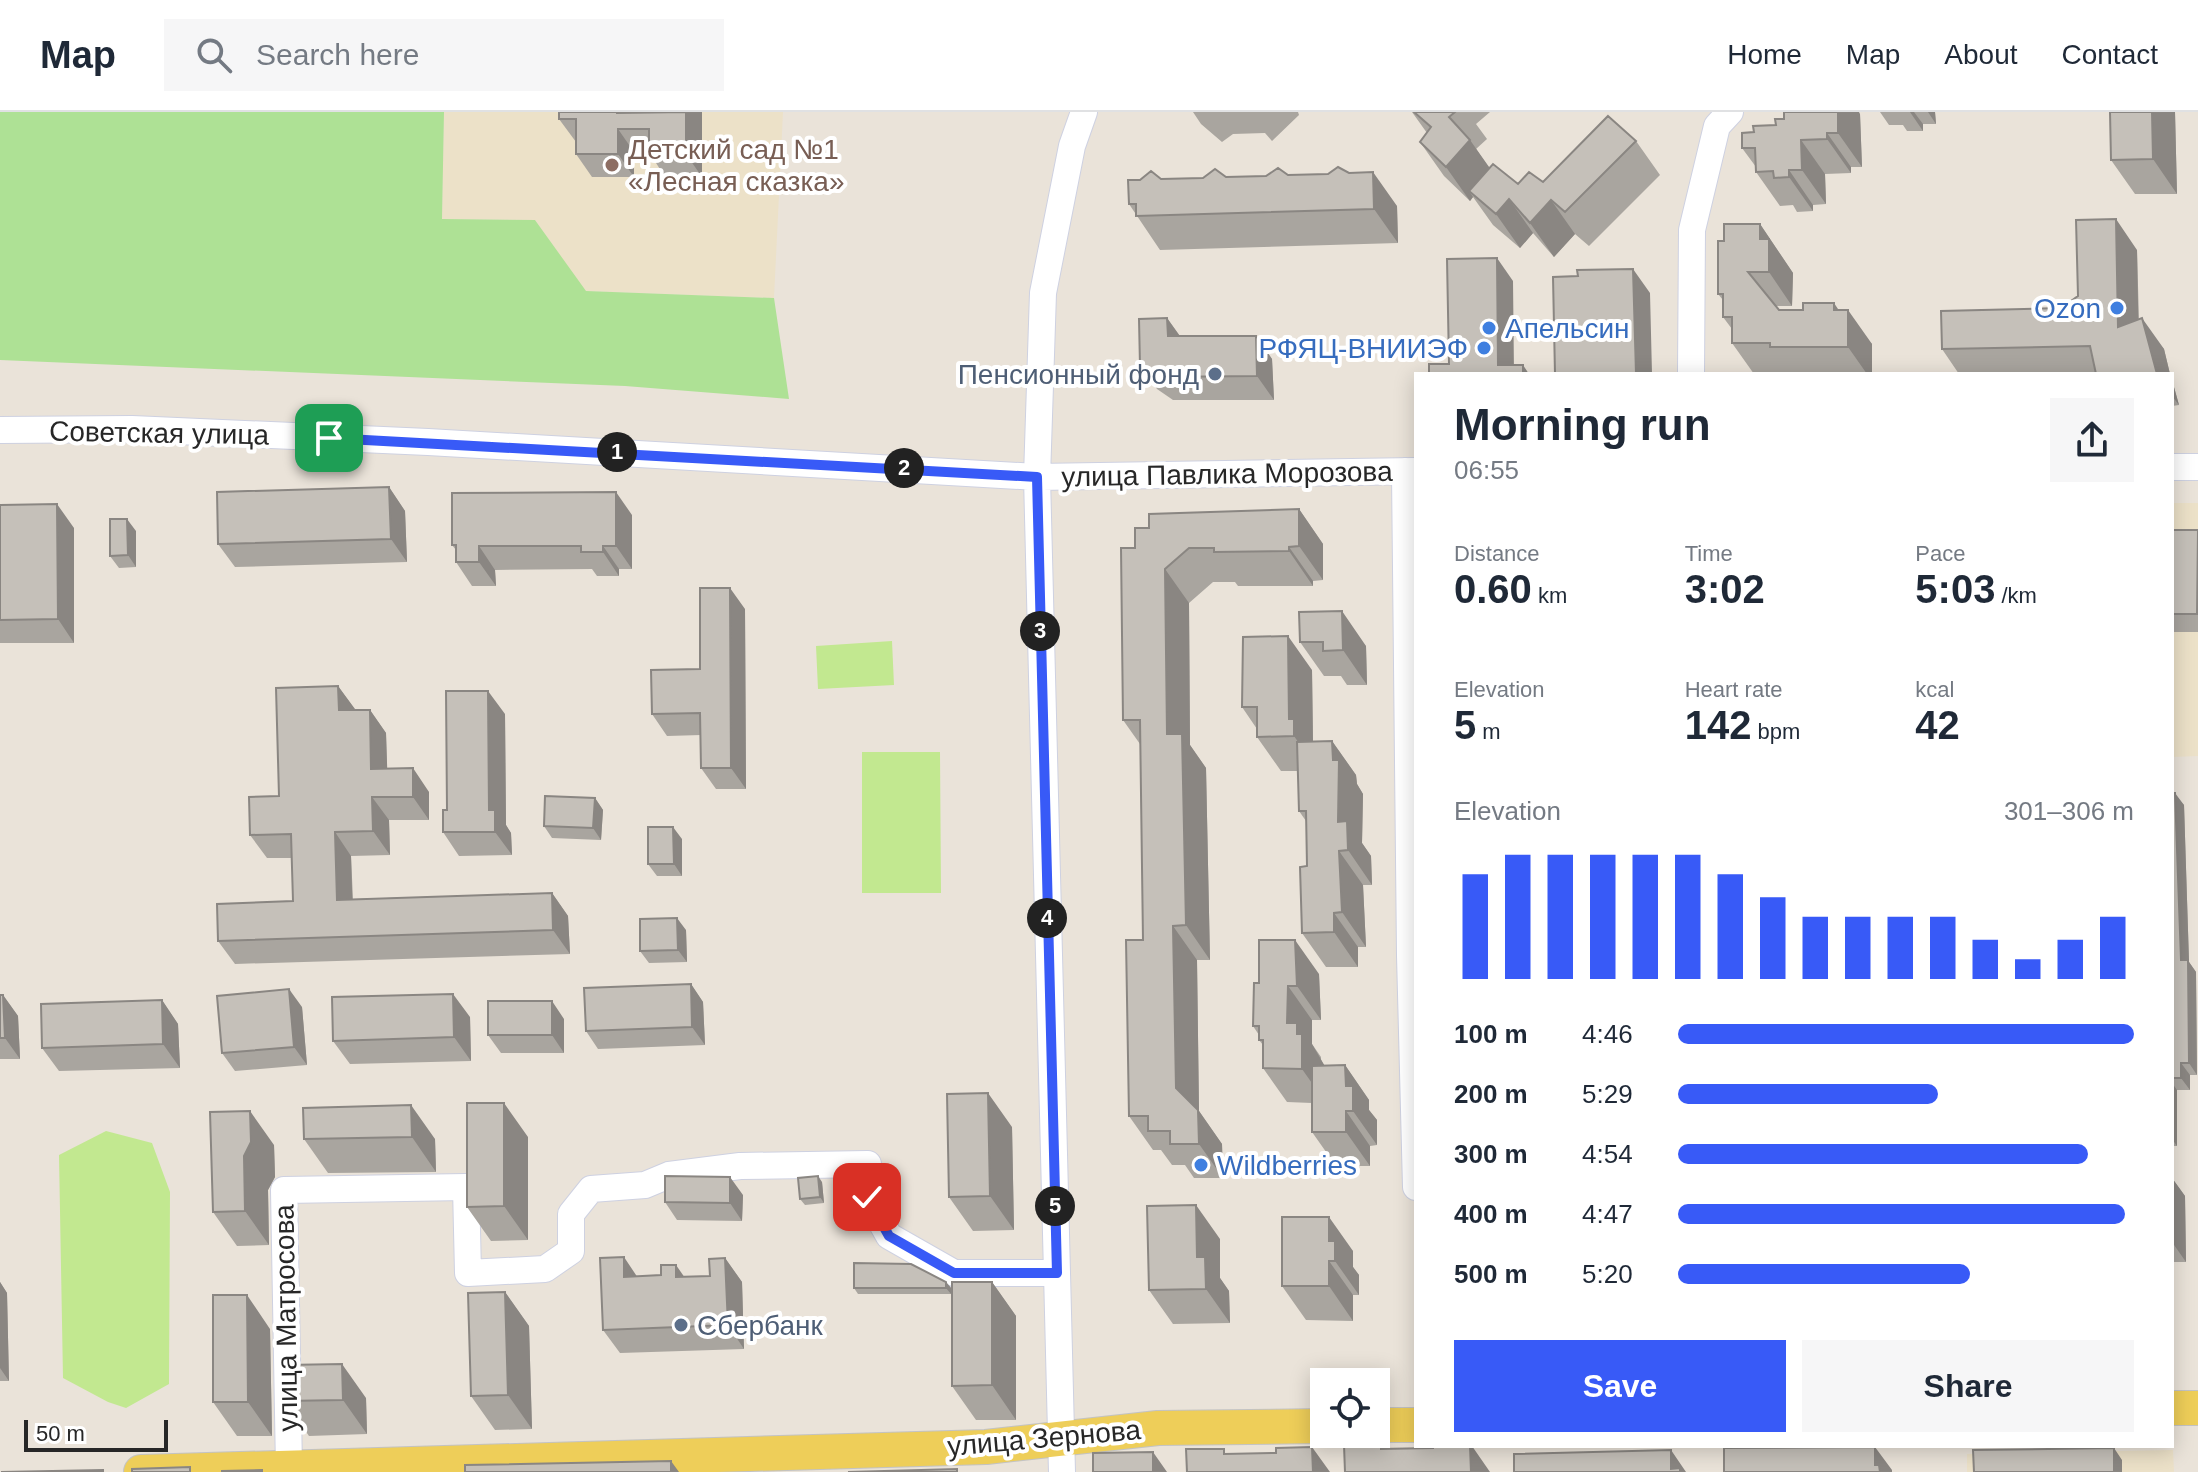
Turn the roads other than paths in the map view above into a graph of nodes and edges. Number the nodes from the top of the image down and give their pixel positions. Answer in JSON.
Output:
{"nodes":[{"id":1,"x":1084,"y":112,"type":"edge"},
{"id":2,"x":1730,"y":112,"type":"edge"},
{"id":3,"x":1691,"y":372,"type":"edge"},
{"id":4,"x":0,"y":430,"type":"edge"},
{"id":5,"x":2174,"y":467,"type":"edge"},
{"id":6,"x":2198,"y":467,"type":"edge"},
{"id":7,"x":1410,"y":471,"type":"edge"},
{"id":8,"x":1037,"y":477,"type":"junction"},
{"id":9,"x":1414,"y":1110,"type":"edge"},
{"id":10,"x":1057,"y":1273,"type":"junction"},
{"id":11,"x":2174,"y":1408,"type":"edge"},
{"id":12,"x":2198,"y":1408,"type":"edge"},
{"id":13,"x":1390,"y":1425,"type":"edge"},
{"id":14,"x":1414,"y":1425,"type":"edge"},
{"id":15,"x":1310,"y":1426,"type":"edge"},
{"id":16,"x":1061,"y":1455,"type":"edge"},
{"id":17,"x":817,"y":1462,"type":"edge"},
{"id":18,"x":289,"y":1468,"type":"junction"},
{"id":19,"x":141,"y":1472,"type":"edge"}],
"edges":[{"from":1,"to":8,"type":"street"},
{"from":2,"to":3,"type":"street"},
{"from":4,"to":8,"type":"street","name":"Советская улица"},
{"from":5,"to":6,"type":"street"},
{"from":7,"to":8,"type":"street","name":"улица Павлика Морозова"},
{"from":7,"to":9,"type":"street"},
{"from":8,"to":10,"type":"street"},
{"from":10,"to":16,"type":"street"},
{"from":10,"to":18,"type":"street","name":"улица Матросова"},
{"from":11,"to":12,"type":"main road"},
{"from":13,"to":14,"type":"main road"},
{"from":15,"to":16,"type":"main road","name":"улица Зернова"},
{"from":16,"to":17,"type":"main road","name":"улица Зернова"},
{"from":17,"to":18,"type":"main road","name":"улица Зернова"},
{"from":18,"to":19,"type":"main road","name":"улица Зернова"}]}
